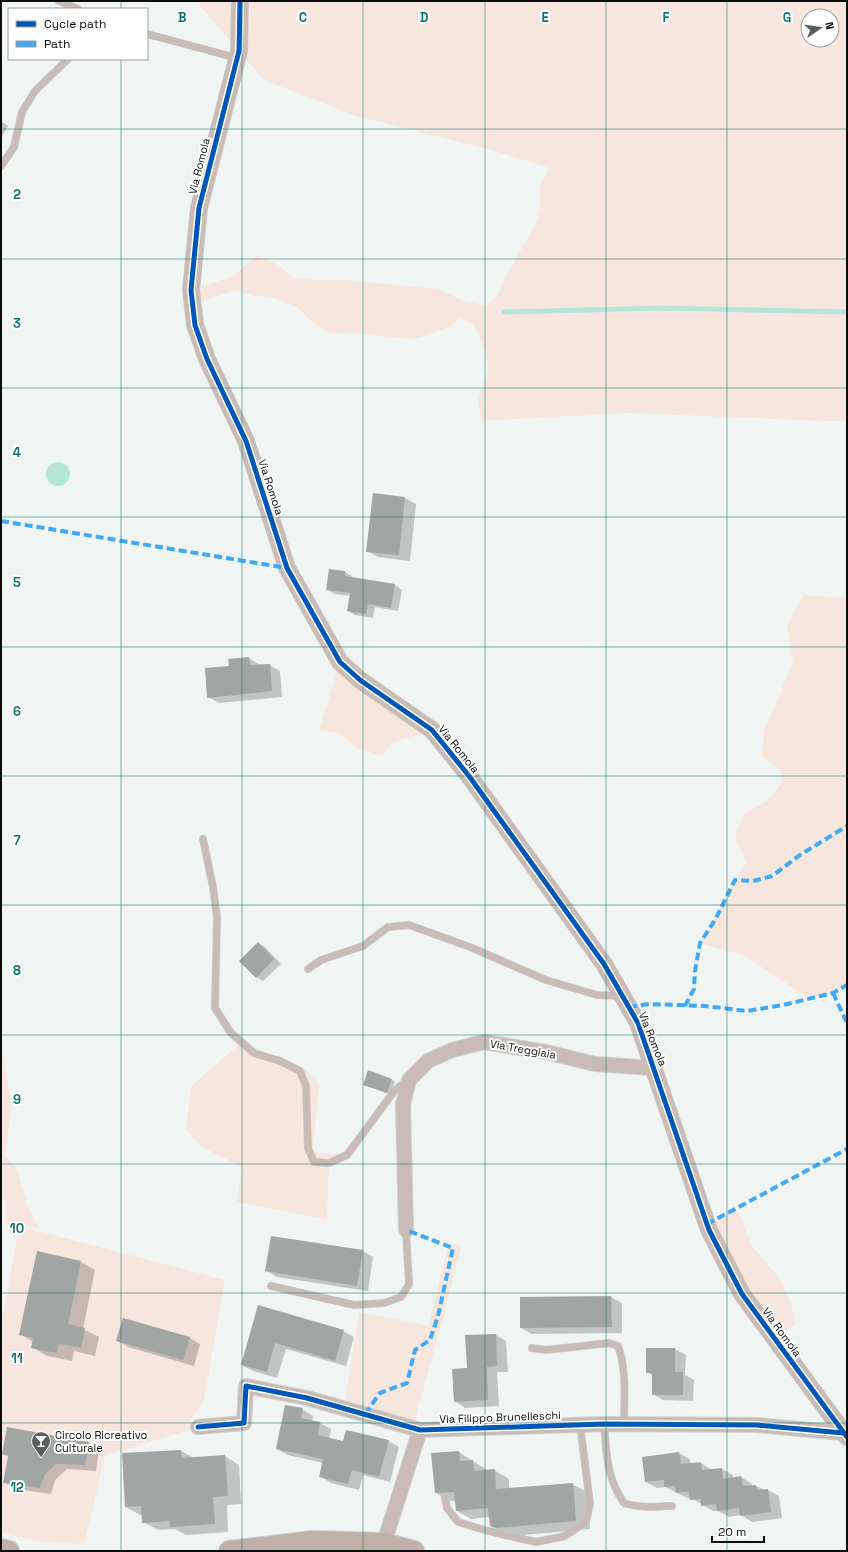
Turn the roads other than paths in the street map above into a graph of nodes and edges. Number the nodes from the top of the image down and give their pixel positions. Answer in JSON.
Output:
{"nodes":[{"id":1,"x":60,"y":1,"type":"edge"},
{"id":2,"x":240,"y":1,"type":"edge"},
{"id":3,"x":76,"y":8,"type":"edge"},
{"id":4,"x":148,"y":34,"type":"edge"},
{"id":5,"x":237,"y":58,"type":"junction"},
{"id":6,"x":67,"y":60,"type":"edge"},
{"id":7,"x":1,"y":166,"type":"edge"},
{"id":8,"x":203,"y":839,"type":"dead end"},
{"id":9,"x":308,"y":968,"type":"dead end"},
{"id":10,"x":622,"y":996,"type":"junction"},
{"id":11,"x":654,"y":1068,"type":"junction"},
{"id":12,"x":409,"y":1080,"type":"junction"},
{"id":13,"x":406,"y":1230,"type":"joint"},
{"id":14,"x":271,"y":1286,"type":"dead end"},
{"id":15,"x":532,"y":1348,"type":"dead end"},
{"id":16,"x":580,"y":1424,"type":"junction"},
{"id":17,"x":604,"y":1424,"type":"junction"},
{"id":18,"x":624,"y":1425,"type":"junction"},
{"id":19,"x":198,"y":1427,"type":"dead end"},
{"id":20,"x":420,"y":1430,"type":"junction"},
{"id":21,"x":845,"y":1435,"type":"edge"},
{"id":22,"x":445,"y":1498,"type":"dead end"},
{"id":23,"x":672,"y":1506,"type":"dead end"},
{"id":24,"x":384,"y":1543,"type":"junction"},
{"id":25,"x":1,"y":1549,"type":"edge"},
{"id":26,"x":9,"y":1551,"type":"edge"},
{"id":27,"x":229,"y":1551,"type":"edge"},
{"id":28,"x":414,"y":1551,"type":"edge"}],
"edges":[{"from":1,"to":3,"type":"lane"},
{"from":2,"to":5,"type":"street","name":"Via Romola"},
{"from":4,"to":5,"type":"lane"},
{"from":5,"to":10,"type":"street","name":"Via Romola"},
{"from":6,"to":7,"type":"lane"},
{"from":8,"to":12,"type":"lane"},
{"from":9,"to":10,"type":"lane"},
{"from":10,"to":11,"type":"street","name":"Via Romola"},
{"from":11,"to":12,"type":"street","name":"Via Treggiaia"},
{"from":11,"to":21,"type":"street","name":"Via Romola"},
{"from":12,"to":13,"type":"street"},
{"from":13,"to":14,"type":"lane"},
{"from":15,"to":18,"type":"lane"},
{"from":16,"to":17,"type":"street","name":"Via Filippo Brunelleschi"},
{"from":16,"to":20,"type":"street","name":"Via Filippo Brunelleschi"},
{"from":16,"to":22,"type":"lane"},
{"from":17,"to":18,"type":"street","name":"Via Filippo Brunelleschi"},
{"from":17,"to":23,"type":"lane"},
{"from":18,"to":21,"type":"street","name":"Via Filippo Brunelleschi"},
{"from":19,"to":20,"type":"street","name":"Via Filippo Brunelleschi"},
{"from":20,"to":24,"type":"street"},
{"from":24,"to":27,"type":"main road"},
{"from":24,"to":28,"type":"main road"},
{"from":25,"to":26,"type":"main road"}]}
